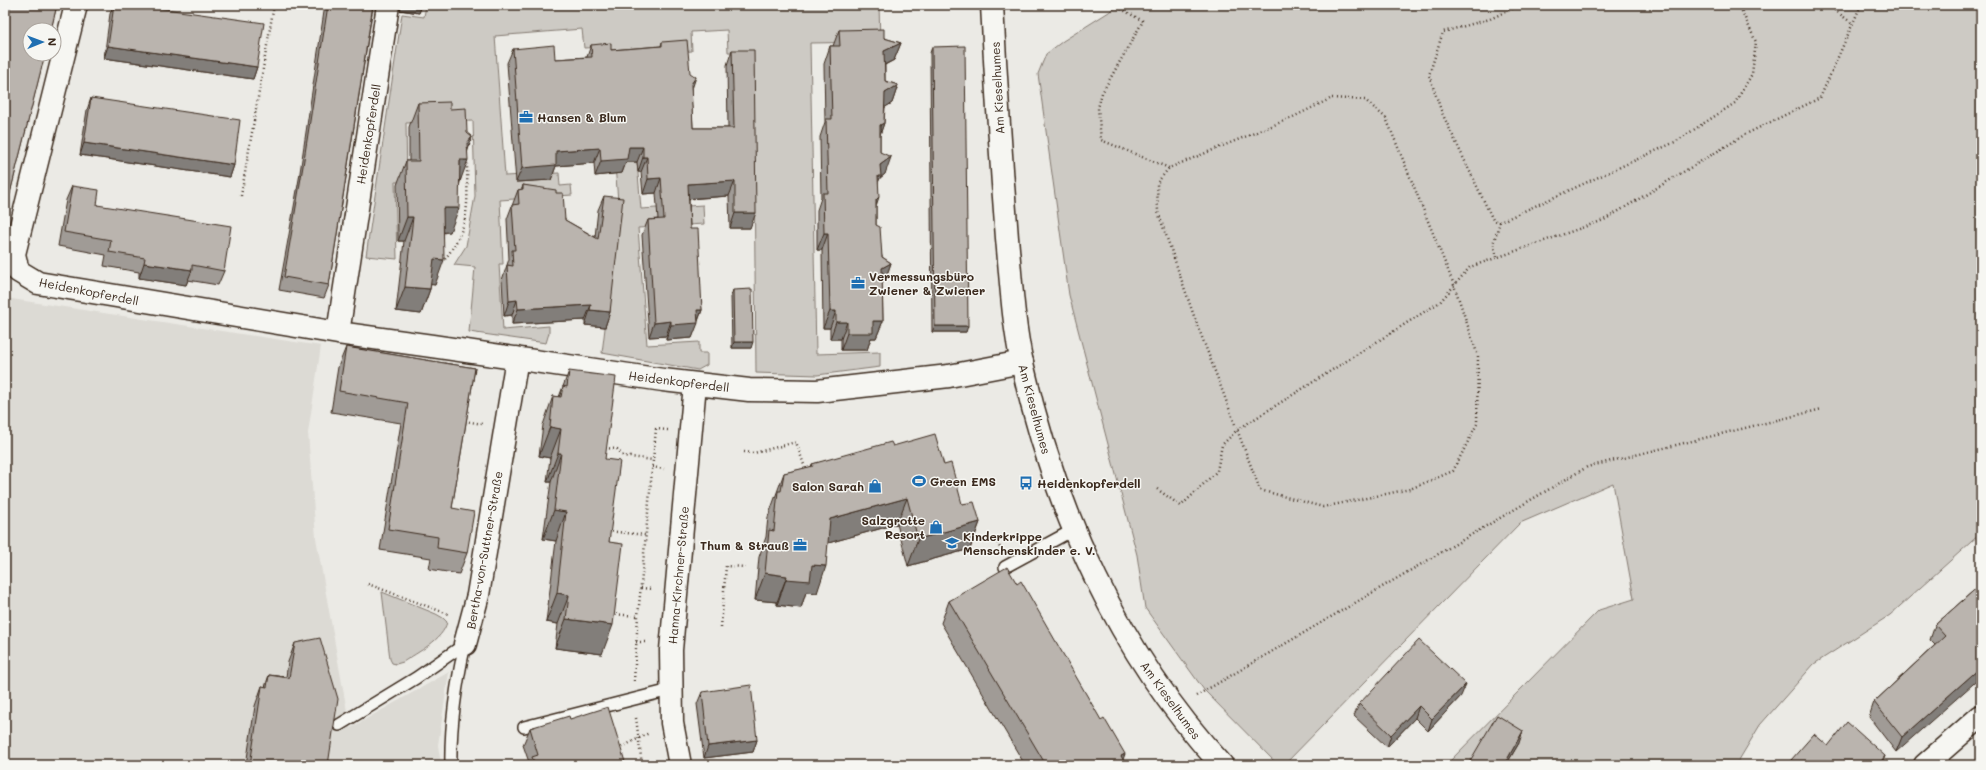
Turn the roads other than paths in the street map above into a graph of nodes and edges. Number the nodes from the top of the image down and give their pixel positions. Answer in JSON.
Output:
{"nodes":[{"id":1,"x":76,"y":5,"type":"edge"},
{"id":2,"x":388,"y":5,"type":"edge"},
{"id":3,"x":992,"y":5,"type":"edge"},
{"id":4,"x":338,"y":334,"type":"junction"},
{"id":5,"x":517,"y":358,"type":"junction"},
{"id":6,"x":1022,"y":362,"type":"junction"},
{"id":7,"x":695,"y":384,"type":"junction"},
{"id":8,"x":1073,"y":530,"type":"junction"},
{"id":9,"x":1005,"y":567,"type":"edge"},
{"id":10,"x":465,"y":644,"type":"junction"},
{"id":11,"x":670,"y":690,"type":"junction"},
{"id":12,"x":1981,"y":716,"type":"edge"},
{"id":13,"x":339,"y":725,"type":"dead end"},
{"id":14,"x":524,"y":727,"type":"dead end"},
{"id":15,"x":452,"y":765,"type":"edge"},
{"id":16,"x":680,"y":765,"type":"edge"},
{"id":17,"x":1222,"y":765,"type":"edge"},
{"id":18,"x":1925,"y":765,"type":"edge"}],
"edges":[{"from":1,"to":4,"type":"street","name":"Heidenkopferdell"},
{"from":2,"to":4,"type":"street","name":"Heidenkopferdell"},
{"from":3,"to":6,"type":"street","name":"Am Kieselhumes"},
{"from":4,"to":5,"type":"street","name":"Heidenkopferdell"},
{"from":5,"to":7,"type":"street","name":"Heidenkopferdell"},
{"from":5,"to":10,"type":"street","name":"Bertha-von-Suttner-Straße"},
{"from":6,"to":7,"type":"street","name":"Heidenkopferdell"},
{"from":6,"to":8,"type":"street","name":"Am Kieselhumes"},
{"from":7,"to":11,"type":"street","name":"Hanna-Kirchner-Straße"},
{"from":8,"to":9,"type":"lane"},
{"from":8,"to":17,"type":"street","name":"Am Kieselhumes"},
{"from":10,"to":13,"type":"lane"},
{"from":10,"to":15,"type":"lane","name":"Bertha-von-Suttner-Straße"},
{"from":11,"to":14,"type":"lane"},
{"from":11,"to":16,"type":"street","name":"Hanna-Kirchner-Straße"},
{"from":12,"to":18,"type":"street"}]}
